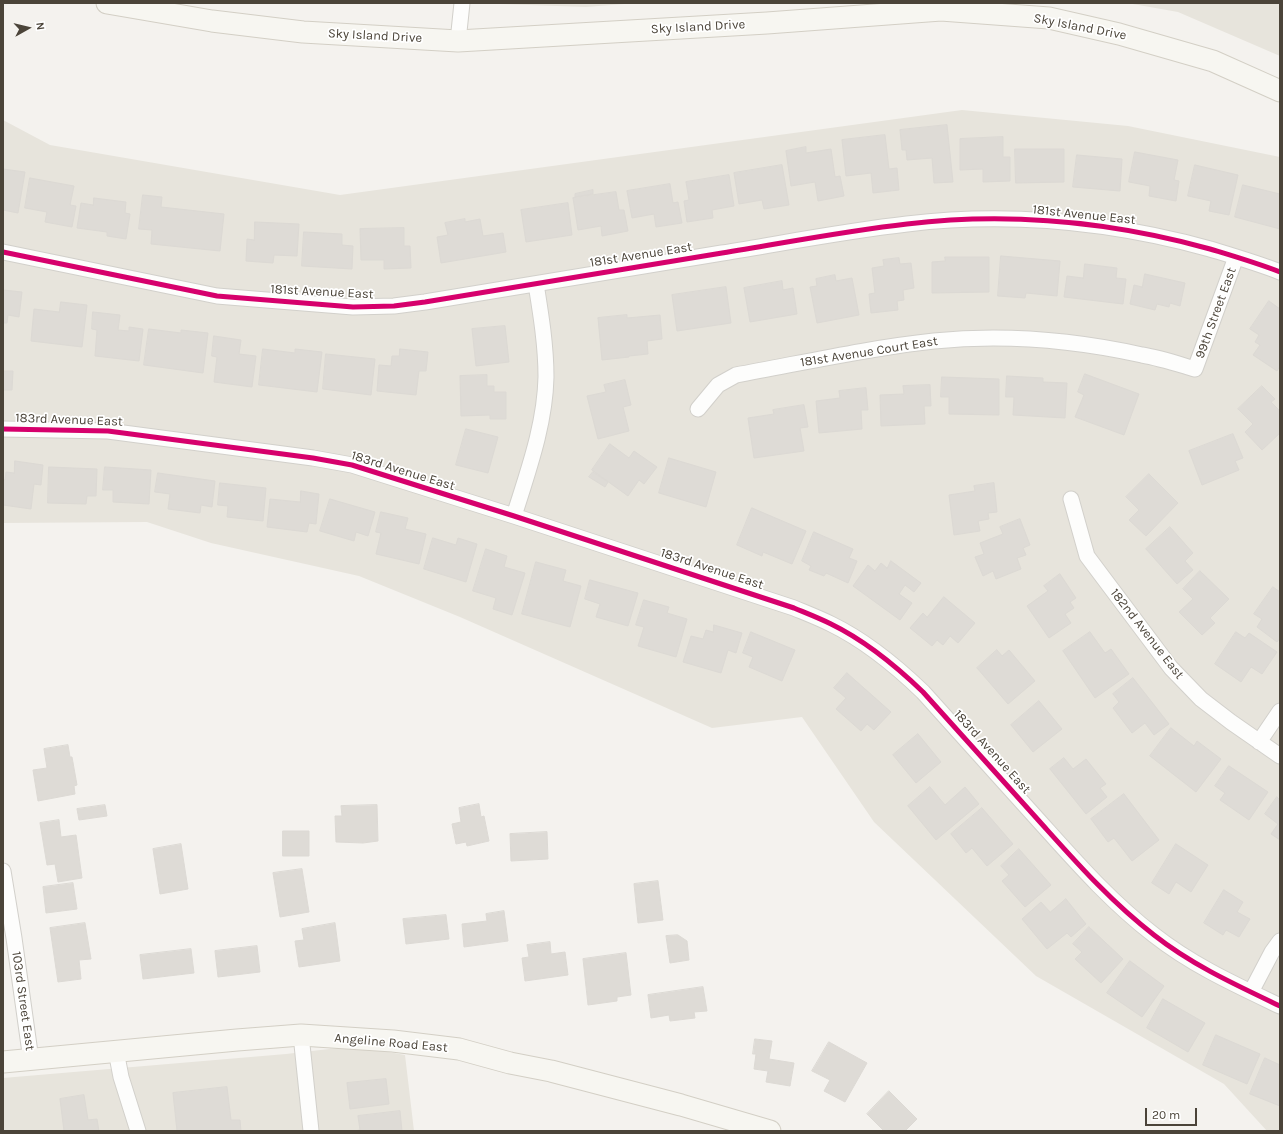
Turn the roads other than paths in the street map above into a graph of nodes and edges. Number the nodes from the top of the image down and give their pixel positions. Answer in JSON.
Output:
{"nodes":[{"id":1,"x":107,"y":3,"type":"edge"},
{"id":2,"x":462,"y":3,"type":"edge"},
{"id":3,"x":458,"y":41,"type":"junction"},
{"id":4,"x":1280,"y":91,"type":"edge"},
{"id":5,"x":3,"y":252,"type":"edge"},
{"id":6,"x":1236,"y":257,"type":"junction"},
{"id":7,"x":1280,"y":272,"type":"edge"},
{"id":8,"x":536,"y":284,"type":"junction"},
{"id":9,"x":1195,"y":369,"type":"joint"},
{"id":10,"x":698,"y":409,"type":"dead end"},
{"id":11,"x":3,"y":429,"type":"edge"},
{"id":12,"x":1071,"y":499,"type":"dead end"},
{"id":13,"x":514,"y":516,"type":"junction"},
{"id":14,"x":1280,"y":711,"type":"edge"},
{"id":15,"x":1260,"y":742,"type":"junction"},
{"id":16,"x":1280,"y":756,"type":"edge"},
{"id":17,"x":3,"y":871,"type":"edge"},
{"id":18,"x":1280,"y":941,"type":"edge"},
{"id":19,"x":1251,"y":992,"type":"junction"},
{"id":20,"x":1280,"y":1006,"type":"edge"},
{"id":21,"x":301,"y":1035,"type":"junction"},
{"id":22,"x":116,"y":1051,"type":"junction"},
{"id":23,"x":31,"y":1060,"type":"junction"},
{"id":24,"x":3,"y":1062,"type":"edge"},
{"id":25,"x":138,"y":1131,"type":"edge"},
{"id":26,"x":311,"y":1131,"type":"edge"},
{"id":27,"x":770,"y":1131,"type":"edge"}],
"edges":[{"from":1,"to":3,"type":"street","name":"Sky Island Drive"},
{"from":2,"to":3,"type":"street"},
{"from":3,"to":4,"type":"street","name":"Sky Island Drive"},
{"from":5,"to":8,"type":"street","name":"181st Avenue East"},
{"from":6,"to":7,"type":"street","name":"181st Avenue East"},
{"from":6,"to":8,"type":"street","name":"181st Avenue East"},
{"from":6,"to":9,"type":"street","name":"99th Street East"},
{"from":8,"to":13,"type":"street"},
{"from":9,"to":10,"type":"street","name":"181st Avenue Court East"},
{"from":11,"to":13,"type":"street","name":"183rd Avenue East"},
{"from":12,"to":15,"type":"street","name":"182nd Avenue East"},
{"from":13,"to":19,"type":"street","name":"183rd Avenue East"},
{"from":14,"to":15,"type":"street"},
{"from":15,"to":16,"type":"street","name":"182nd Avenue East"},
{"from":17,"to":23,"type":"street","name":"103rd Street East"},
{"from":18,"to":19,"type":"street"},
{"from":19,"to":20,"type":"street","name":"183rd Avenue East"},
{"from":21,"to":22,"type":"street","name":"Angeline Road East"},
{"from":21,"to":26,"type":"street"},
{"from":21,"to":27,"type":"street","name":"Angeline Road East"},
{"from":22,"to":23,"type":"street","name":"Angeline Road East"},
{"from":22,"to":25,"type":"street"},
{"from":23,"to":24,"type":"street","name":"Angeline Road East"}]}
